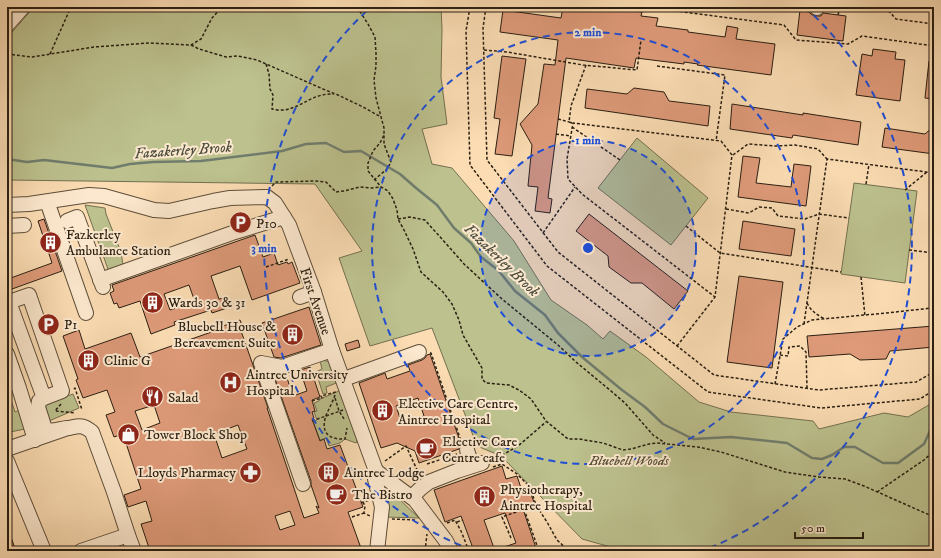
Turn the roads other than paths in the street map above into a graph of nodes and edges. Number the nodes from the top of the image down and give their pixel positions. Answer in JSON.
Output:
{"nodes":[{"id":1,"x":23,"y":7,"type":"edge"},
{"id":2,"x":7,"y":25,"type":"edge"},
{"id":3,"x":48,"y":202,"type":"junction"},
{"id":4,"x":7,"y":205,"type":"edge"},
{"id":5,"x":284,"y":217,"type":"junction"},
{"id":6,"x":67,"y":221,"type":"dead end"},
{"id":7,"x":24,"y":225,"type":"dead end"},
{"id":8,"x":7,"y":226,"type":"edge"},
{"id":9,"x":314,"y":292,"type":"junction"},
{"id":10,"x":300,"y":297,"type":"dead end"},
{"id":11,"x":8,"y":302,"type":"edge"},
{"id":12,"x":86,"y":313,"type":"dead end"},
{"id":13,"x":332,"y":350,"type":"junction"},
{"id":14,"x":425,"y":352,"type":"road end"},
{"id":15,"x":7,"y":354,"type":"edge"},
{"id":16,"x":344,"y":379,"type":"junction"},
{"id":17,"x":44,"y":398,"type":"junction"},
{"id":18,"x":68,"y":428,"type":"junction"},
{"id":19,"x":35,"y":440,"type":"junction"},
{"id":20,"x":7,"y":449,"type":"edge"},
{"id":21,"x":463,"y":449,"type":"road end"},
{"id":22,"x":7,"y":461,"type":"edge"},
{"id":23,"x":382,"y":470,"type":"junction"},
{"id":24,"x":303,"y":484,"type":"dead end"},
{"id":25,"x":414,"y":499,"type":"junction"},
{"id":26,"x":377,"y":500,"type":"junction"},
{"id":27,"x":128,"y":535,"type":"junction"},
{"id":28,"x":44,"y":551,"type":"edge"},
{"id":29,"x":81,"y":551,"type":"edge"},
{"id":30,"x":134,"y":551,"type":"edge"},
{"id":31,"x":378,"y":551,"type":"edge"},
{"id":32,"x":451,"y":551,"type":"edge"}],
"edges":[{"from":1,"to":2,"type":"street"},
{"from":3,"to":4,"type":"street"},
{"from":3,"to":5,"type":"street","name":"First Avenue"},
{"from":3,"to":12,"type":"street"},
{"from":5,"to":6,"type":"street"},
{"from":5,"to":9,"type":"street","name":"First Avenue"},
{"from":7,"to":8,"type":"street"},
{"from":9,"to":10,"type":"street"},
{"from":9,"to":13,"type":"street","name":"First Avenue"},
{"from":11,"to":17,"type":"street"},
{"from":11,"to":17,"type":"street"},
{"from":13,"to":16,"type":"street","name":"First Avenue"},
{"from":13,"to":24,"type":"street"},
{"from":14,"to":16,"type":"street"},
{"from":15,"to":19,"type":"street"},
{"from":16,"to":23,"type":"street","name":"First Avenue"},
{"from":17,"to":18,"type":"street"},
{"from":18,"to":19,"type":"street"},
{"from":18,"to":27,"type":"street"},
{"from":19,"to":20,"type":"street"},
{"from":21,"to":25,"type":"street"},
{"from":22,"to":28,"type":"street"},
{"from":23,"to":25,"type":"street"},
{"from":23,"to":26,"type":"street","name":"First Avenue"},
{"from":25,"to":26,"type":"street"},
{"from":25,"to":32,"type":"street"},
{"from":26,"to":31,"type":"street","name":"First Avenue"},
{"from":27,"to":29,"type":"street"},
{"from":27,"to":30,"type":"street"}]}
